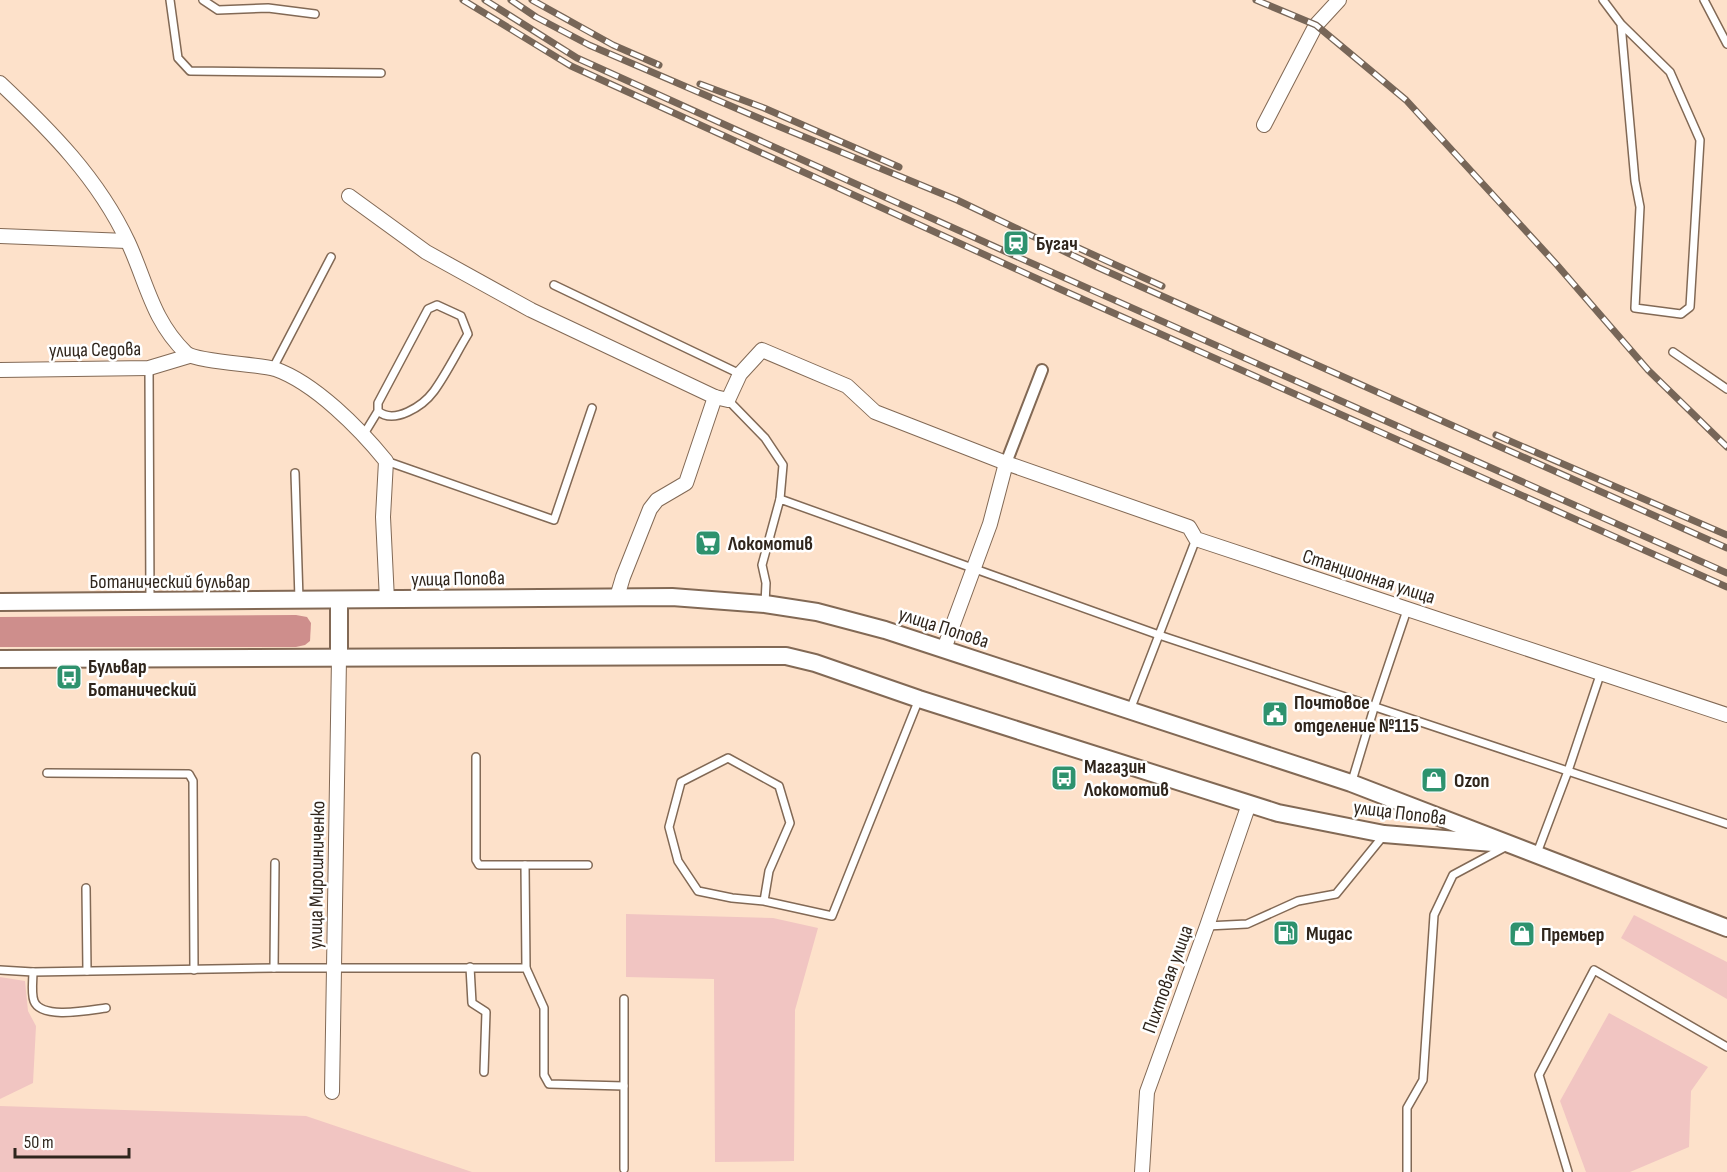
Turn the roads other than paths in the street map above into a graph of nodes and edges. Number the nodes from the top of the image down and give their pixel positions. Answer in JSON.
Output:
{"nodes":[{"id":1,"x":170,"y":0,"type":"edge"},
{"id":2,"x":203,"y":0,"type":"edge"},
{"id":3,"x":1339,"y":0,"type":"edge"},
{"id":4,"x":1603,"y":0,"type":"edge"},
{"id":5,"x":1704,"y":0,"type":"edge"},
{"id":6,"x":315,"y":14,"type":"dead end"},
{"id":7,"x":1621,"y":24,"type":"junction"},
{"id":8,"x":1727,"y":44,"type":"edge"},
{"id":9,"x":381,"y":73,"type":"dead end"},
{"id":10,"x":0,"y":83,"type":"edge"},
{"id":11,"x":1264,"y":125,"type":"dead end"},
{"id":12,"x":349,"y":196,"type":"dead end"},
{"id":13,"x":0,"y":236,"type":"edge"},
{"id":14,"x":127,"y":241,"type":"junction"},
{"id":15,"x":331,"y":257,"type":"dead end"},
{"id":16,"x":554,"y":285,"type":"dead end"},
{"id":17,"x":1674,"y":352,"type":"dead end"},
{"id":18,"x":189,"y":356,"type":"junction"},
{"id":19,"x":149,"y":368,"type":"junction"},
{"id":20,"x":273,"y":368,"type":"junction"},
{"id":21,"x":0,"y":370,"type":"edge"},
{"id":22,"x":1042,"y":370,"type":"dead end"},
{"id":23,"x":740,"y":374,"type":"junction"},
{"id":24,"x":1727,"y":389,"type":"edge"},
{"id":25,"x":722,"y":398,"type":"junction"},
{"id":26,"x":592,"y":408,"type":"dead end"},
{"id":27,"x":378,"y":411,"type":"junction"},
{"id":28,"x":364,"y":435,"type":"junction"},
{"id":29,"x":386,"y":461,"type":"junction"},
{"id":30,"x":1006,"y":463,"type":"junction"},
{"id":31,"x":295,"y":473,"type":"dead end"},
{"id":32,"x":780,"y":499,"type":"junction"},
{"id":33,"x":1196,"y":539,"type":"junction"},
{"id":34,"x":974,"y":568,"type":"junction"},
{"id":35,"x":617,"y":597,"type":"junction"},
{"id":36,"x":339,"y":600,"type":"junction"},
{"id":37,"x":387,"y":600,"type":"junction"},
{"id":38,"x":300,"y":601,"type":"junction"},
{"id":39,"x":0,"y":602,"type":"edge"},
{"id":40,"x":150,"y":602,"type":"junction"},
{"id":41,"x":765,"y":604,"type":"junction"},
{"id":42,"x":1407,"y":610,"type":"junction"},
{"id":43,"x":1159,"y":635,"type":"junction"},
{"id":44,"x":944,"y":649,"type":"junction"},
{"id":45,"x":339,"y":658,"type":"junction"},
{"id":46,"x":0,"y":659,"type":"edge"},
{"id":47,"x":1601,"y":672,"type":"junction"},
{"id":48,"x":920,"y":699,"type":"junction"},
{"id":49,"x":1374,"y":708,"type":"junction"},
{"id":50,"x":1130,"y":710,"type":"junction"},
{"id":51,"x":1727,"y":715,"type":"edge"},
{"id":52,"x":476,"y":757,"type":"dead end"},
{"id":53,"x":1568,"y":771,"type":"junction"},
{"id":54,"x":47,"y":773,"type":"dead end"},
{"id":55,"x":1351,"y":783,"type":"junction"},
{"id":56,"x":1249,"y":804,"type":"junction"},
{"id":57,"x":1727,"y":824,"type":"edge"},
{"id":58,"x":1384,"y":834,"type":"junction"},
{"id":59,"x":1509,"y":845,"type":"junction"},
{"id":60,"x":1537,"y":854,"type":"junction"},
{"id":61,"x":275,"y":863,"type":"dead end"},
{"id":62,"x":525,"y":865,"type":"junction"},
{"id":63,"x":588,"y":865,"type":"dead end"},
{"id":64,"x":86,"y":888,"type":"dead end"},
{"id":65,"x":765,"y":901,"type":"junction"},
{"id":66,"x":1208,"y":926,"type":"junction"},
{"id":67,"x":1727,"y":928,"type":"edge"},
{"id":68,"x":274,"y":968,"type":"junction"},
{"id":69,"x":334,"y":968,"type":"junction"},
{"id":70,"x":470,"y":968,"type":"junction"},
{"id":71,"x":526,"y":968,"type":"junction"},
{"id":72,"x":0,"y":970,"type":"edge"},
{"id":73,"x":194,"y":970,"type":"junction"},
{"id":74,"x":87,"y":971,"type":"junction"},
{"id":75,"x":33,"y":972,"type":"junction"},
{"id":76,"x":624,"y":999,"type":"dead end"},
{"id":77,"x":106,"y":1008,"type":"dead end"},
{"id":78,"x":1727,"y":1047,"type":"edge"},
{"id":79,"x":484,"y":1072,"type":"dead end"},
{"id":80,"x":624,"y":1086,"type":"junction"},
{"id":81,"x":332,"y":1092,"type":"dead end"},
{"id":82,"x":624,"y":1169,"type":"dead end"},
{"id":83,"x":1142,"y":1172,"type":"edge"},
{"id":84,"x":1407,"y":1172,"type":"edge"},
{"id":85,"x":1568,"y":1172,"type":"edge"}],
"edges":[{"from":1,"to":9,"type":"lane"},
{"from":2,"to":6,"type":"lane"},
{"from":3,"to":11,"type":"street"},
{"from":4,"to":7,"type":"lane"},
{"from":5,"to":8,"type":"lane"},
{"from":7,"to":7,"type":"lane"},
{"from":10,"to":14,"type":"street"},
{"from":12,"to":25,"type":"street"},
{"from":13,"to":14,"type":"street"},
{"from":14,"to":18,"type":"street"},
{"from":15,"to":20,"type":"lane"},
{"from":16,"to":23,"type":"lane"},
{"from":17,"to":24,"type":"lane"},
{"from":18,"to":19,"type":"street","name":"улица Седова"},
{"from":18,"to":20,"type":"street"},
{"from":19,"to":21,"type":"street","name":"улица Седова"},
{"from":19,"to":40,"type":"lane"},
{"from":20,"to":28,"type":"street"},
{"from":22,"to":30,"type":"street"},
{"from":23,"to":25,"type":"street"},
{"from":23,"to":30,"type":"street","name":"Станционная улица"},
{"from":25,"to":32,"type":"lane"},
{"from":25,"to":35,"type":"street"},
{"from":26,"to":29,"type":"lane"},
{"from":27,"to":27,"type":"lane"},
{"from":27,"to":28,"type":"lane"},
{"from":28,"to":29,"type":"street"},
{"from":29,"to":37,"type":"street"},
{"from":30,"to":33,"type":"street","name":"Станционная улица"},
{"from":30,"to":34,"type":"street"},
{"from":31,"to":38,"type":"lane"},
{"from":32,"to":34,"type":"lane"},
{"from":32,"to":41,"type":"lane"},
{"from":33,"to":42,"type":"street","name":"Станционная улица"},
{"from":33,"to":43,"type":"lane"},
{"from":34,"to":43,"type":"lane"},
{"from":34,"to":44,"type":"street"},
{"from":35,"to":37,"type":"street","name":"улица Попова"},
{"from":35,"to":41,"type":"street","name":"улица Попова"},
{"from":36,"to":37,"type":"street","name":"улица Попова"},
{"from":36,"to":38,"type":"street","name":"Ботанический бульвар"},
{"from":36,"to":45,"type":"street"},
{"from":38,"to":40,"type":"street","name":"Ботанический бульвар"},
{"from":39,"to":40,"type":"street","name":"Ботанический бульвар"},
{"from":41,"to":44,"type":"street","name":"улица Попова"},
{"from":42,"to":47,"type":"street","name":"Станционная улица"},
{"from":42,"to":49,"type":"lane"},
{"from":43,"to":49,"type":"lane"},
{"from":43,"to":50,"type":"lane"},
{"from":44,"to":50,"type":"street","name":"улица Попова"},
{"from":45,"to":46,"type":"street"},
{"from":45,"to":48,"type":"street","name":"улица Попова"},
{"from":45,"to":69,"type":"street","name":"улица Мирошниченко"},
{"from":47,"to":51,"type":"street","name":"Станционная улица"},
{"from":47,"to":53,"type":"lane"},
{"from":48,"to":56,"type":"street","name":"улица Попова"},
{"from":48,"to":65,"type":"lane"},
{"from":49,"to":53,"type":"lane"},
{"from":49,"to":55,"type":"lane"},
{"from":50,"to":55,"type":"street","name":"улица Попова"},
{"from":52,"to":62,"type":"lane"},
{"from":53,"to":57,"type":"lane"},
{"from":53,"to":60,"type":"lane"},
{"from":54,"to":73,"type":"lane"},
{"from":55,"to":59,"type":"street","name":"улица Попова"},
{"from":56,"to":58,"type":"street","name":"улица Попова"},
{"from":56,"to":66,"type":"street","name":"Пихтовая улица"},
{"from":58,"to":59,"type":"street","name":"улица Попова"},
{"from":58,"to":66,"type":"lane"},
{"from":59,"to":60,"type":"street","name":"улица Попова"},
{"from":59,"to":84,"type":"lane"},
{"from":60,"to":67,"type":"street","name":"улица Попова"},
{"from":61,"to":68,"type":"lane"},
{"from":62,"to":63,"type":"lane"},
{"from":62,"to":71,"type":"lane"},
{"from":64,"to":74,"type":"lane"},
{"from":65,"to":65,"type":"lane"},
{"from":66,"to":83,"type":"street","name":"Пихтовая улица"},
{"from":68,"to":69,"type":"lane"},
{"from":68,"to":73,"type":"lane"},
{"from":69,"to":70,"type":"lane"},
{"from":69,"to":81,"type":"street","name":"улица Мирошниченко"},
{"from":70,"to":71,"type":"lane"},
{"from":70,"to":79,"type":"lane"},
{"from":71,"to":80,"type":"lane"},
{"from":72,"to":75,"type":"lane"},
{"from":73,"to":74,"type":"lane"},
{"from":74,"to":75,"type":"lane"},
{"from":75,"to":77,"type":"lane"},
{"from":76,"to":80,"type":"lane"},
{"from":78,"to":85,"type":"lane"},
{"from":80,"to":82,"type":"lane"}]}
